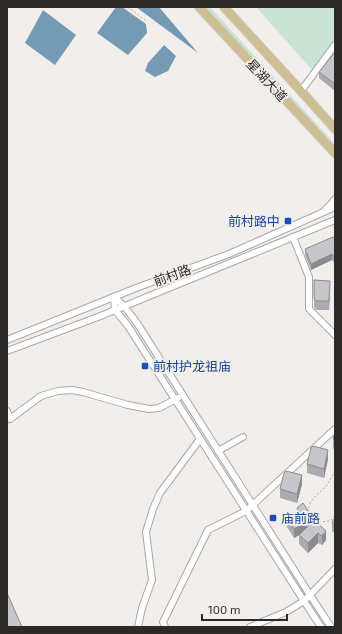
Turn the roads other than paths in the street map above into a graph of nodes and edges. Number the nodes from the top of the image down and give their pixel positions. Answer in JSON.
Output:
{"nodes":[{"id":1,"x":199,"y":7,"type":"edge"},
{"id":2,"x":224,"y":7,"type":"edge"},
{"id":3,"x":335,"y":45,"type":"edge"},
{"id":4,"x":301,"y":91,"type":"junction"},
{"id":5,"x":335,"y":129,"type":"edge"},
{"id":6,"x":328,"y":145,"type":"junction"},
{"id":7,"x":335,"y":153,"type":"edge"},
{"id":8,"x":335,"y":158,"type":"edge"},
{"id":9,"x":335,"y":199,"type":"edge"},
{"id":10,"x":335,"y":208,"type":"edge"},
{"id":11,"x":321,"y":214,"type":"junction"},
{"id":12,"x":335,"y":220,"type":"edge"},
{"id":13,"x":323,"y":225,"type":"junction"},
{"id":14,"x":335,"y":225,"type":"edge"},
{"id":15,"x":293,"y":237,"type":"junction"},
{"id":16,"x":114,"y":297,"type":"junction"},
{"id":17,"x":124,"y":306,"type":"junction"},
{"id":18,"x":116,"y":310,"type":"junction"},
{"id":19,"x":335,"y":336,"type":"edge"},
{"id":20,"x":7,"y":340,"type":"edge"},
{"id":21,"x":7,"y":351,"type":"edge"},
{"id":22,"x":183,"y":395,"type":"junction"},
{"id":23,"x":175,"y":400,"type":"junction"},
{"id":24,"x":7,"y":411,"type":"edge"},
{"id":25,"x":335,"y":429,"type":"edge"},
{"id":26,"x":243,"y":437,"type":"dead end"},
{"id":27,"x":200,"y":439,"type":"junction"},
{"id":28,"x":218,"y":452,"type":"junction"},
{"id":29,"x":252,"y":505,"type":"junction"},
{"id":30,"x":246,"y":510,"type":"junction"},
{"id":31,"x":335,"y":569,"type":"edge"},
{"id":32,"x":310,"y":595,"type":"junction"},
{"id":33,"x":304,"y":601,"type":"junction"},
{"id":34,"x":138,"y":627,"type":"edge"},
{"id":35,"x":165,"y":627,"type":"edge"},
{"id":36,"x":250,"y":627,"type":"edge"},
{"id":37,"x":322,"y":627,"type":"edge"},
{"id":38,"x":331,"y":627,"type":"edge"}],
"edges":[{"from":1,"to":6,"type":"main road","name":"星湖大道"},
{"from":2,"to":4,"type":"main road","name":"星湖大道"},
{"from":3,"to":4,"type":"street"},
{"from":4,"to":5,"type":"main road","name":"星湖大道"},
{"from":6,"to":7,"type":"main road","name":"星湖大道"},
{"from":6,"to":8,"type":"street"},
{"from":9,"to":11,"type":"street"},
{"from":10,"to":11,"type":"street","name":"前村路"},
{"from":11,"to":16,"type":"street","name":"前村路"},
{"from":12,"to":13,"type":"street","name":"前村路"},
{"from":13,"to":14,"type":"street"},
{"from":13,"to":15,"type":"street","name":"前村路"},
{"from":15,"to":17,"type":"street","name":"前村路"},
{"from":15,"to":19,"type":"street"},
{"from":16,"to":17,"type":"street"},
{"from":16,"to":18,"type":"street"},
{"from":16,"to":20,"type":"street","name":"前村路"},
{"from":17,"to":18,"type":"street","name":"前村路"},
{"from":17,"to":22,"type":"street"},
{"from":18,"to":21,"type":"street","name":"前村路"},
{"from":18,"to":23,"type":"street"},
{"from":22,"to":23,"type":"street"},
{"from":22,"to":28,"type":"street"},
{"from":23,"to":24,"type":"street"},
{"from":23,"to":27,"type":"street"},
{"from":25,"to":29,"type":"street"},
{"from":26,"to":28,"type":"street"},
{"from":27,"to":30,"type":"street"},
{"from":27,"to":34,"type":"street"},
{"from":28,"to":29,"type":"street"},
{"from":29,"to":30,"type":"street"},
{"from":29,"to":32,"type":"street"},
{"from":30,"to":33,"type":"street"},
{"from":30,"to":35,"type":"street"},
{"from":31,"to":32,"type":"street"},
{"from":32,"to":33,"type":"street"},
{"from":32,"to":38,"type":"street"},
{"from":33,"to":36,"type":"street"},
{"from":33,"to":37,"type":"street"}]}
